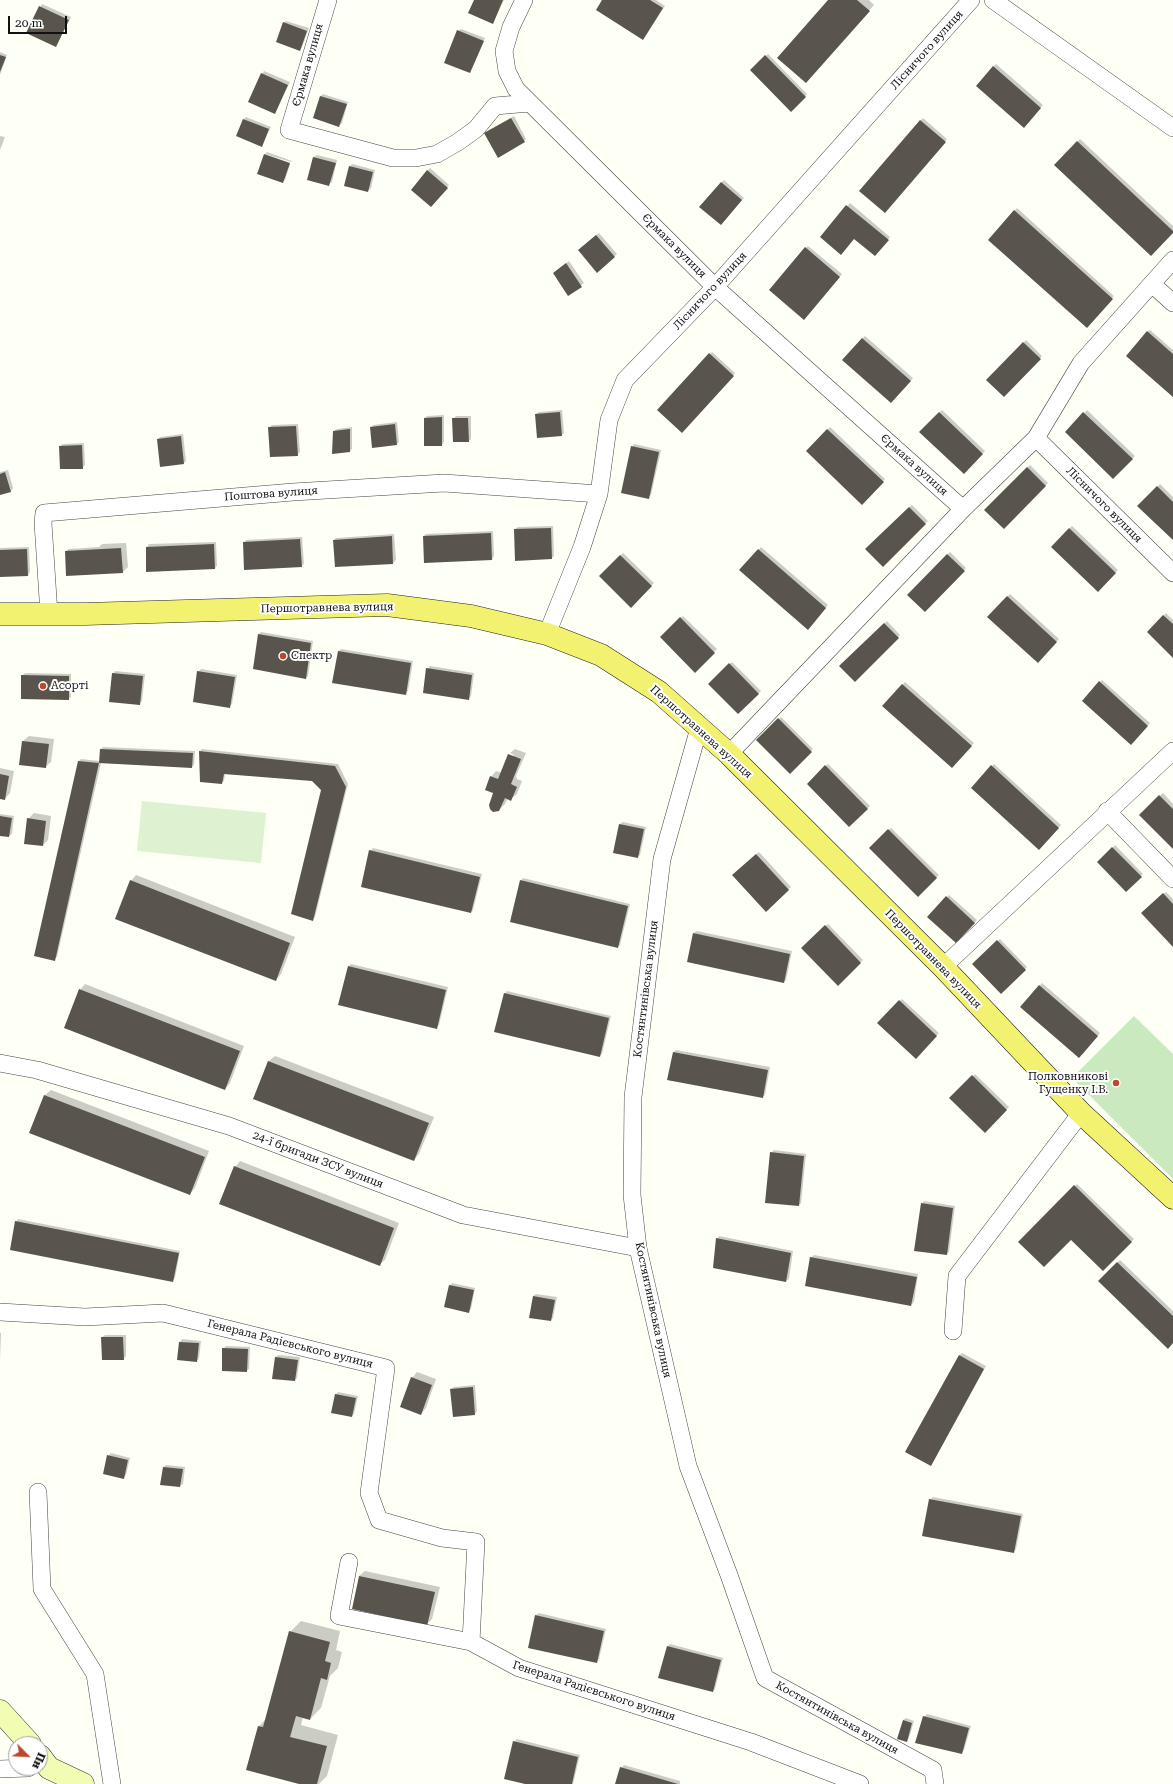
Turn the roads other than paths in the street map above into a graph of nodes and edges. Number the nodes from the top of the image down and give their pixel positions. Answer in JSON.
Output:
{"nodes":[{"id":1,"x":328,"y":0,"type":"edge"},
{"id":2,"x":524,"y":0,"type":"edge"},
{"id":3,"x":971,"y":0,"type":"edge"},
{"id":4,"x":992,"y":0,"type":"edge"},
{"id":5,"x":530,"y":103,"type":"junction"},
{"id":6,"x":1173,"y":128,"type":"edge"},
{"id":7,"x":1173,"y":260,"type":"edge"},
{"id":8,"x":1152,"y":284,"type":"junction"},
{"id":9,"x":715,"y":287,"type":"junction"},
{"id":10,"x":1173,"y":303,"type":"edge"},
{"id":11,"x":1036,"y":438,"type":"junction"},
{"id":12,"x":599,"y":494,"type":"junction"},
{"id":13,"x":963,"y":509,"type":"junction"},
{"id":14,"x":1173,"y":573,"type":"edge"},
{"id":15,"x":0,"y":614,"type":"edge"},
{"id":16,"x":49,"y":614,"type":"junction"},
{"id":17,"x":547,"y":634,"type":"junction"},
{"id":18,"x":699,"y":728,"type":"junction"},
{"id":19,"x":1173,"y":751,"type":"edge"},
{"id":20,"x":729,"y":754,"type":"junction"},
{"id":21,"x":1108,"y":811,"type":"junction"},
{"id":22,"x":1173,"y":879,"type":"edge"},
{"id":23,"x":943,"y":967,"type":"junction"},
{"id":24,"x":0,"y":1063,"type":"edge"},
{"id":25,"x":1081,"y":1113,"type":"junction"},
{"id":26,"x":1173,"y":1198,"type":"edge"},
{"id":27,"x":638,"y":1248,"type":"junction"},
{"id":28,"x":0,"y":1312,"type":"edge"},
{"id":29,"x":953,"y":1331,"type":"dead end"},
{"id":30,"x":38,"y":1492,"type":"dead end"},
{"id":31,"x":349,"y":1562,"type":"dead end"},
{"id":32,"x":471,"y":1642,"type":"junction"},
{"id":33,"x":0,"y":1711,"type":"edge"},
{"id":34,"x":23,"y":1736,"type":"edge"},
{"id":35,"x":48,"y":1769,"type":"edge"},
{"id":36,"x":83,"y":1784,"type":"edge"},
{"id":37,"x":112,"y":1784,"type":"edge"},
{"id":38,"x":860,"y":1784,"type":"edge"},
{"id":39,"x":935,"y":1784,"type":"edge"}],
"edges":[{"from":1,"to":5,"type":"street","name":"Єрмака вулиця"},
{"from":2,"to":5,"type":"street","name":"Єрмака вулиця"},
{"from":3,"to":9,"type":"street","name":"Лісничого вулиця"},
{"from":4,"to":6,"type":"street"},
{"from":5,"to":9,"type":"street","name":"Єрмака вулиця"},
{"from":7,"to":8,"type":"street"},
{"from":8,"to":10,"type":"street"},
{"from":8,"to":11,"type":"street"},
{"from":9,"to":12,"type":"street","name":"Лісничого вулиця"},
{"from":9,"to":13,"type":"street","name":"Єрмака вулиця"},
{"from":11,"to":13,"type":"street"},
{"from":11,"to":14,"type":"street","name":"Лісничого вулиця"},
{"from":12,"to":16,"type":"street","name":"Поштова вулиця"},
{"from":12,"to":17,"type":"street","name":"Лісничого вулиця"},
{"from":13,"to":20,"type":"street"},
{"from":15,"to":16,"type":"main road","name":"Першотравнева вулиця"},
{"from":16,"to":17,"type":"main road","name":"Першотравнева вулиця"},
{"from":17,"to":18,"type":"main road","name":"Першотравнева вулиця"},
{"from":18,"to":20,"type":"main road","name":"Першотравнева вулиця"},
{"from":18,"to":27,"type":"street","name":"Костянтинівська вулиця"},
{"from":19,"to":21,"type":"street"},
{"from":20,"to":23,"type":"main road","name":"Першотравнева вулиця"},
{"from":21,"to":22,"type":"street"},
{"from":21,"to":23,"type":"street"},
{"from":23,"to":25,"type":"main road","name":"Першотравнева вулиця"},
{"from":24,"to":27,"type":"street","name":"24-ї бригади ЗСУ вулиця"},
{"from":25,"to":26,"type":"main road","name":"Першотравнева вулиця"},
{"from":25,"to":29,"type":"street"},
{"from":27,"to":39,"type":"street","name":"Костянтинівська вулиця"},
{"from":28,"to":32,"type":"street","name":"Генерала Радієвського вулиця"},
{"from":30,"to":37,"type":"street"},
{"from":31,"to":32,"type":"street"},
{"from":32,"to":38,"type":"street","name":"Генерала Радієвського вулиця"},
{"from":33,"to":34,"type":"street"},
{"from":35,"to":36,"type":"street"}]}
